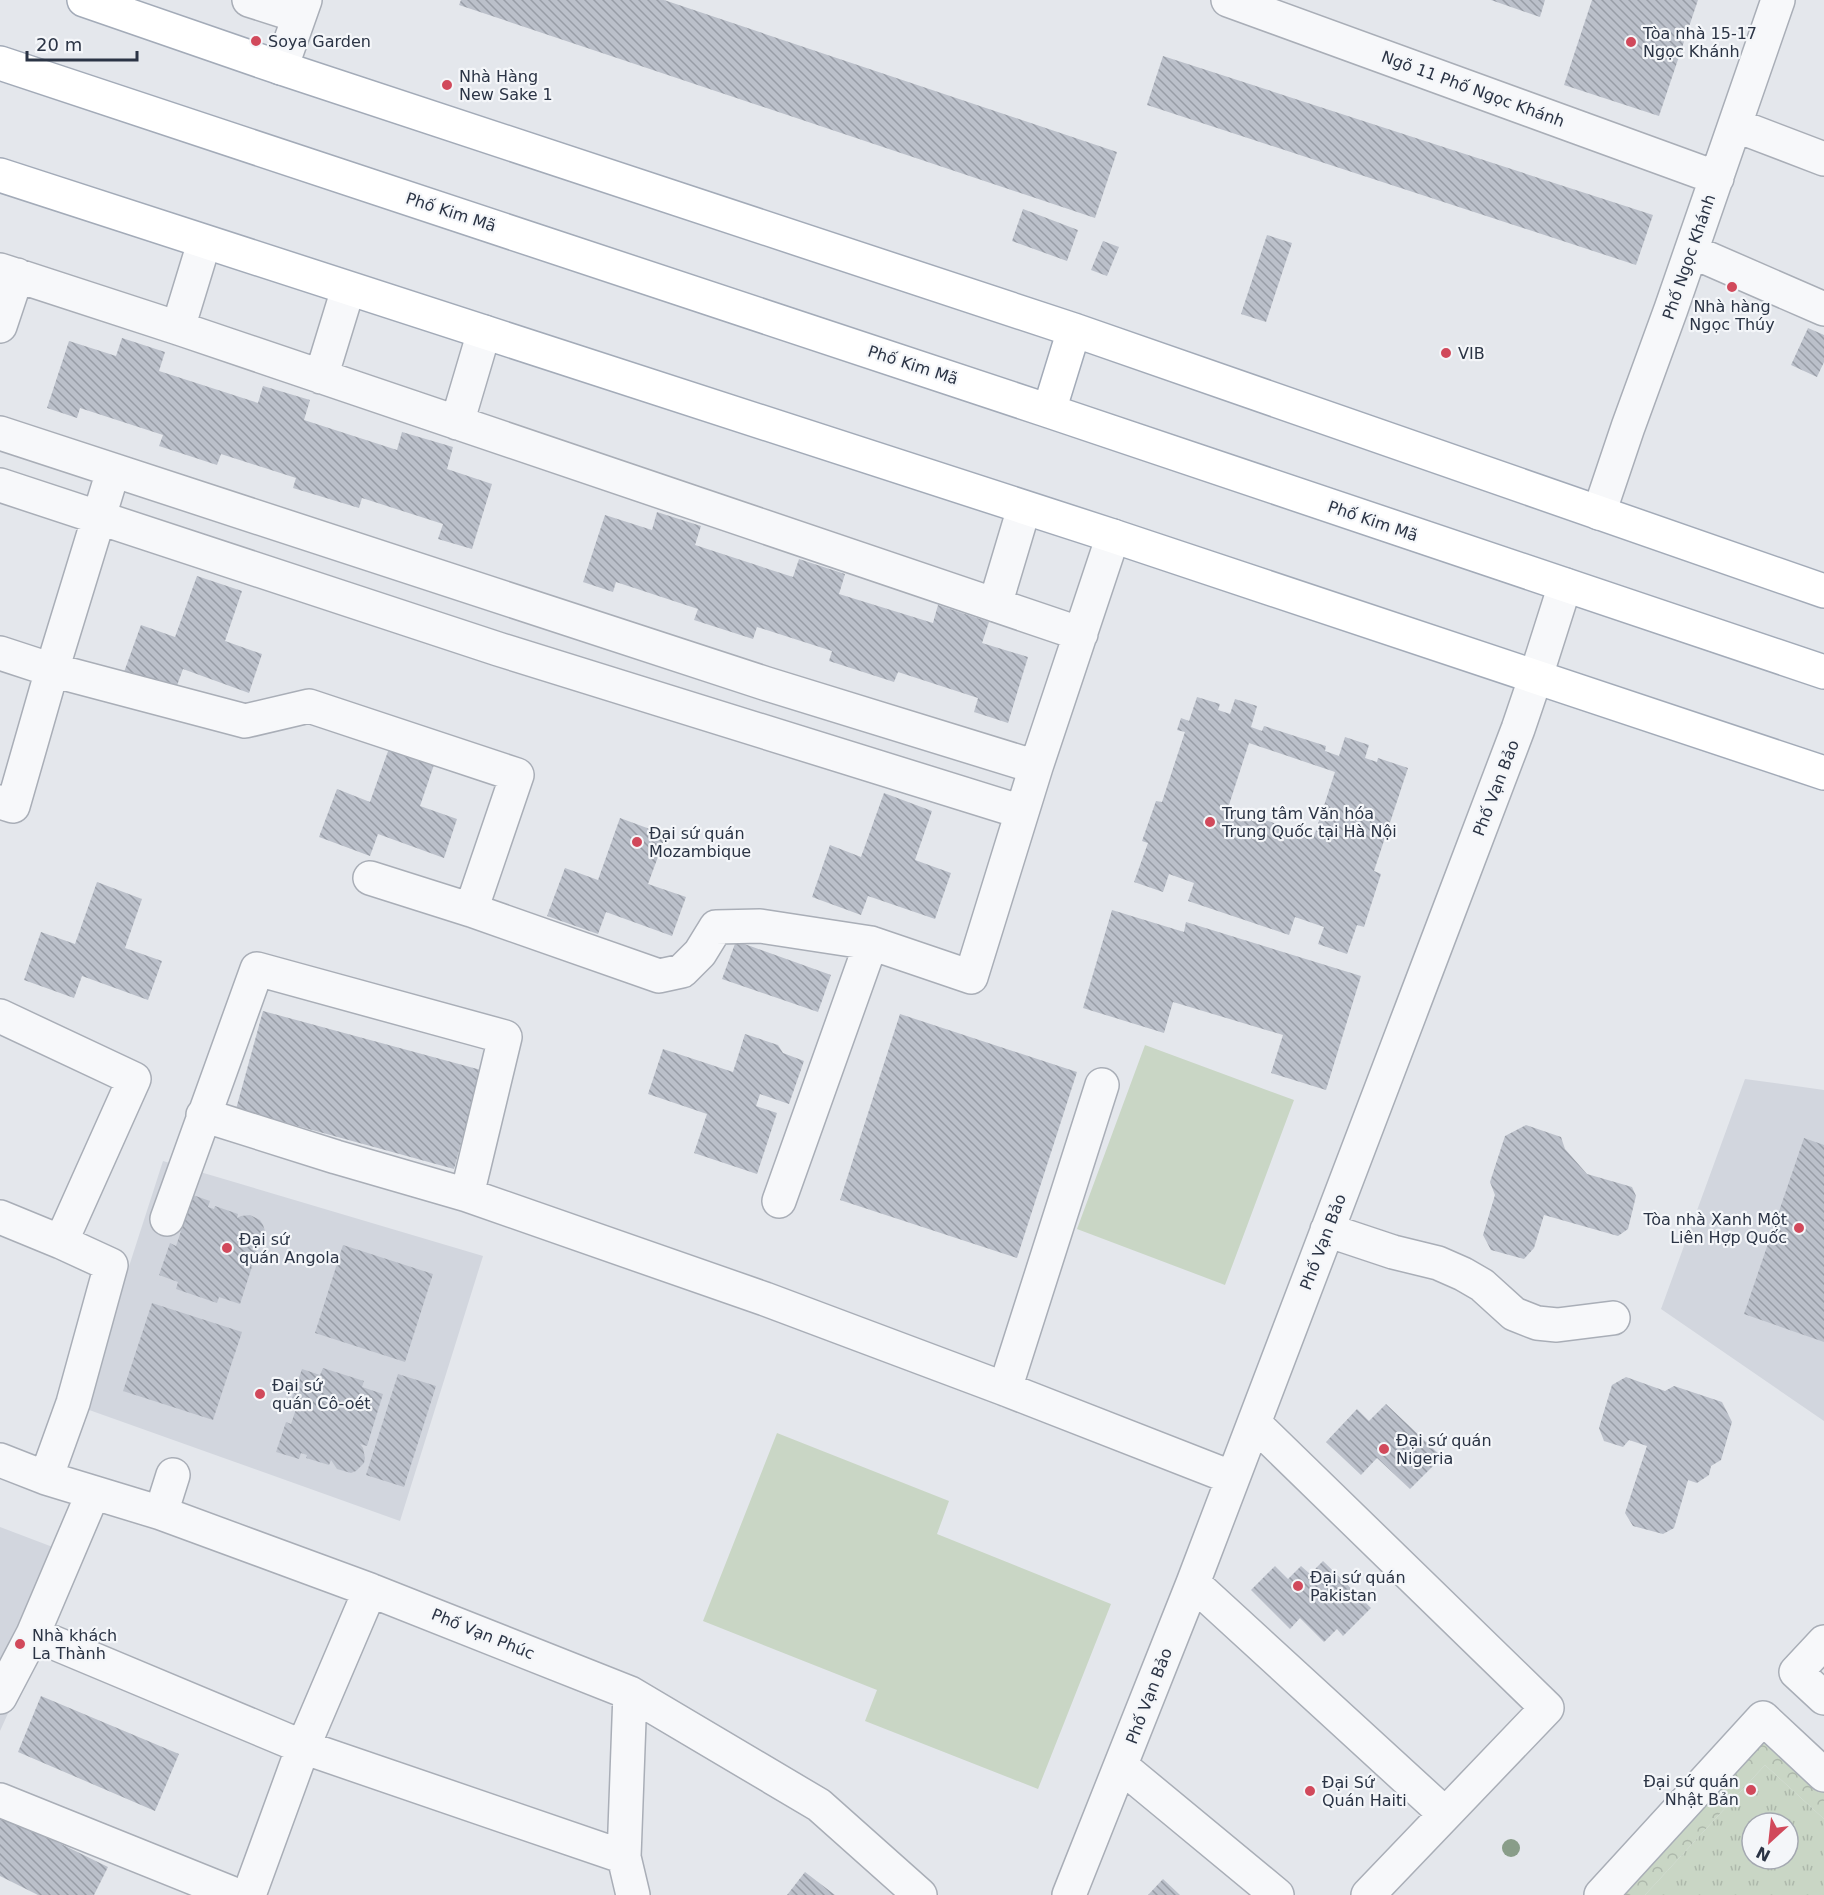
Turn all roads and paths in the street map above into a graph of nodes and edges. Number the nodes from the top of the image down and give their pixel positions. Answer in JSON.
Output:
{"nodes":[{"id":1,"x":84,"y":0,"type":"edge"},
{"id":2,"x":249,"y":0,"type":"edge"},
{"id":3,"x":1228,"y":0,"type":"edge"},
{"id":4,"x":1778,"y":0,"type":"edge"},
{"id":5,"x":302,"y":8,"type":"edge"},
{"id":6,"x":0,"y":63,"type":"edge"},
{"id":7,"x":281,"y":68,"type":"junction"},
{"id":8,"x":1735,"y":125,"type":"junction"},
{"id":9,"x":1824,"y":159,"type":"edge"},
{"id":10,"x":0,"y":176,"type":"edge"},
{"id":11,"x":1717,"y":178,"type":"junction"},
{"id":12,"x":204,"y":243,"type":"junction"},
{"id":13,"x":1691,"y":251,"type":"junction"},
{"id":14,"x":8,"y":273,"type":"edge"},
{"id":15,"x":348,"y":289,"type":"junction"},
{"id":16,"x":1824,"y":309,"type":"edge"},
{"id":17,"x":0,"y":326,"type":"edge"},
{"id":18,"x":178,"y":328,"type":"junction"},
{"id":19,"x":1074,"y":330,"type":"junction"},
{"id":20,"x":484,"y":332,"type":"junction"},
{"id":21,"x":321,"y":377,"type":"junction"},
{"id":22,"x":1049,"y":411,"type":"junction"},
{"id":23,"x":457,"y":423,"type":"junction"},
{"id":24,"x":0,"y":433,"type":"edge"},
{"id":25,"x":113,"y":471,"type":"junction"},
{"id":26,"x":0,"y":485,"type":"edge"},
{"id":27,"x":1024,"y":508,"type":"junction"},
{"id":28,"x":1599,"y":513,"type":"junction"},
{"id":29,"x":99,"y":518,"type":"junction"},
{"id":30,"x":1113,"y":536,"type":"junction"},
{"id":31,"x":1565,"y":585,"type":"junction"},
{"id":32,"x":1824,"y":591,"type":"edge"},
{"id":33,"x":512,"y":600,"type":"junction"},
{"id":34,"x":995,"y":604,"type":"junction"},
{"id":35,"x":1081,"y":634,"type":"junction"},
{"id":36,"x":498,"y":649,"type":"junction"},
{"id":37,"x":0,"y":652,"type":"edge"},
{"id":38,"x":52,"y":670,"type":"junction"},
{"id":39,"x":1824,"y":672,"type":"edge"},
{"id":40,"x":1536,"y":676,"type":"junction"},
{"id":41,"x":767,"y":684,"type":"junction"},
{"id":42,"x":755,"y":729,"type":"junction"},
{"id":43,"x":1036,"y":767,"type":"junction"},
{"id":44,"x":1824,"y":773,"type":"edge"},
{"id":45,"x":0,"y":802,"type":"edge"},
{"id":46,"x":1022,"y":812,"type":"junction"},
{"id":47,"x":370,"y":878,"type":"dead end"},
{"id":48,"x":471,"y":910,"type":"junction"},
{"id":49,"x":871,"y":943,"type":"junction"},
{"id":50,"x":0,"y":1017,"type":"edge"},
{"id":51,"x":1101,"y":1085,"type":"dead end"},
{"id":52,"x":203,"y":1115,"type":"junction"},
{"id":53,"x":467,"y":1195,"type":"junction"},
{"id":54,"x":778,"y":1201,"type":"dead end"},
{"id":55,"x":0,"y":1216,"type":"edge"},
{"id":56,"x":167,"y":1219,"type":"dead end"},
{"id":57,"x":1327,"y":1230,"type":"junction"},
{"id":58,"x":61,"y":1242,"type":"junction"},
{"id":59,"x":1613,"y":1318,"type":"dead end"},
{"id":60,"x":1005,"y":1389,"type":"junction"},
{"id":61,"x":1254,"y":1423,"type":"junction"},
{"id":62,"x":0,"y":1460,"type":"edge"},
{"id":63,"x":173,"y":1475,"type":"dead end"},
{"id":64,"x":46,"y":1478,"type":"junction"},
{"id":65,"x":1233,"y":1478,"type":"junction"},
{"id":66,"x":93,"y":1493,"type":"junction"},
{"id":67,"x":161,"y":1513,"type":"junction"},
{"id":68,"x":1193,"y":1583,"type":"junction"},
{"id":69,"x":370,"y":1590,"type":"junction"},
{"id":70,"x":33,"y":1634,"type":"junction"},
{"id":71,"x":1824,"y":1642,"type":"edge"},
{"id":72,"x":630,"y":1693,"type":"junction"},
{"id":73,"x":0,"y":1697,"type":"edge"},
{"id":74,"x":1824,"y":1698,"type":"edge"},
{"id":75,"x":303,"y":1747,"type":"junction"},
{"id":76,"x":1121,"y":1766,"type":"junction"},
{"id":77,"x":1824,"y":1775,"type":"edge"},
{"id":78,"x":0,"y":1800,"type":"edge"},
{"id":79,"x":1445,"y":1814,"type":"junction"},
{"id":80,"x":624,"y":1857,"type":"junction"},
{"id":81,"x":236,"y":1895,"type":"edge"},
{"id":82,"x":249,"y":1895,"type":"edge"},
{"id":83,"x":633,"y":1895,"type":"edge"},
{"id":84,"x":920,"y":1895,"type":"edge"},
{"id":85,"x":1069,"y":1895,"type":"edge"},
{"id":86,"x":1277,"y":1895,"type":"edge"},
{"id":87,"x":1368,"y":1895,"type":"edge"},
{"id":88,"x":1601,"y":1895,"type":"edge"}],
"edges":[{"from":1,"to":7,"type":"main road"},
{"from":2,"to":5,"type":"street"},
{"from":3,"to":11,"type":"street","name":"Ngõ 11 Phố Ngọc Khánh"},
{"from":4,"to":8,"type":"street","name":"Phố Ngọc Khánh"},
{"from":5,"to":7,"type":"street"},
{"from":6,"to":22,"type":"main road","name":"Phố Kim Mã"},
{"from":7,"to":19,"type":"main road"},
{"from":8,"to":9,"type":"street"},
{"from":8,"to":11,"type":"street","name":"Phố Ngọc Khánh"},
{"from":10,"to":12,"type":"main road"},
{"from":11,"to":13,"type":"street","name":"Phố Ngọc Khánh"},
{"from":12,"to":15,"type":"main road"},
{"from":12,"to":18,"type":"street"},
{"from":13,"to":16,"type":"street"},
{"from":13,"to":28,"type":"street","name":"Phố Ngọc Khánh"},
{"from":14,"to":17,"type":"street"},
{"from":14,"to":18,"type":"street"},
{"from":15,"to":20,"type":"main road"},
{"from":15,"to":21,"type":"street"},
{"from":18,"to":21,"type":"street"},
{"from":19,"to":22,"type":"main road"},
{"from":19,"to":28,"type":"main road"},
{"from":20,"to":23,"type":"street"},
{"from":20,"to":27,"type":"main road"},
{"from":21,"to":23,"type":"street"},
{"from":22,"to":31,"type":"main road","name":"Phố Kim Mã"},
{"from":23,"to":34,"type":"street"},
{"from":24,"to":25,"type":"street"},
{"from":25,"to":29,"type":"street"},
{"from":25,"to":33,"type":"street"},
{"from":26,"to":29,"type":"street"},
{"from":27,"to":30,"type":"main road"},
{"from":27,"to":34,"type":"street"},
{"from":28,"to":32,"type":"main road"},
{"from":29,"to":36,"type":"street"},
{"from":29,"to":38,"type":"street"},
{"from":30,"to":35,"type":"street"},
{"from":30,"to":40,"type":"main road"},
{"from":31,"to":39,"type":"main road","name":"Phố Kim Mã"},
{"from":31,"to":40,"type":"street","name":"Phố Vạn Bảo"},
{"from":33,"to":36,"type":"street"},
{"from":33,"to":41,"type":"street"},
{"from":34,"to":35,"type":"street"},
{"from":35,"to":43,"type":"street"},
{"from":36,"to":42,"type":"street"},
{"from":37,"to":38,"type":"street"},
{"from":38,"to":45,"type":"street"},
{"from":38,"to":48,"type":"street"},
{"from":40,"to":44,"type":"main road"},
{"from":40,"to":57,"type":"street","name":"Phố Vạn Bảo"},
{"from":41,"to":42,"type":"street"},
{"from":41,"to":43,"type":"street"},
{"from":42,"to":46,"type":"street"},
{"from":43,"to":46,"type":"street"},
{"from":46,"to":49,"type":"street"},
{"from":47,"to":48,"type":"street"},
{"from":48,"to":49,"type":"street"},
{"from":49,"to":54,"type":"street"},
{"from":50,"to":58,"type":"street"},
{"from":51,"to":60,"type":"street"},
{"from":52,"to":53,"type":"street"},
{"from":52,"to":53,"type":"street"},
{"from":52,"to":56,"type":"street"},
{"from":53,"to":60,"type":"street"},
{"from":55,"to":58,"type":"street"},
{"from":57,"to":59,"type":"street"},
{"from":57,"to":61,"type":"street","name":"Phố Vạn Bảo"},
{"from":58,"to":64,"type":"street"},
{"from":60,"to":65,"type":"street"},
{"from":61,"to":65,"type":"street","name":"Phố Vạn Bảo"},
{"from":61,"to":79,"type":"street"},
{"from":62,"to":64,"type":"street","name":"Phố Vạn Phúc"},
{"from":63,"to":67,"type":"street"},
{"from":64,"to":66,"type":"street","name":"Phố Vạn Phúc"},
{"from":65,"to":68,"type":"street","name":"Phố Vạn Bảo"},
{"from":66,"to":67,"type":"street","name":"Phố Vạn Phúc"},
{"from":66,"to":70,"type":"street"},
{"from":67,"to":69,"type":"street","name":"Phố Vạn Phúc"},
{"from":68,"to":76,"type":"street","name":"Phố Vạn Bảo"},
{"from":68,"to":79,"type":"street"},
{"from":69,"to":72,"type":"street","name":"Phố Vạn Phúc"},
{"from":69,"to":75,"type":"street"},
{"from":70,"to":73,"type":"street"},
{"from":70,"to":75,"type":"street"},
{"from":71,"to":74,"type":"street"},
{"from":72,"to":80,"type":"street"},
{"from":72,"to":84,"type":"street","name":"Phố Vạn Phúc"},
{"from":75,"to":80,"type":"street"},
{"from":75,"to":82,"type":"street"},
{"from":76,"to":85,"type":"street","name":"Phố Vạn Bảo"},
{"from":76,"to":86,"type":"street"},
{"from":77,"to":88,"type":"street"},
{"from":78,"to":81,"type":"street"},
{"from":79,"to":87,"type":"street"},
{"from":80,"to":83,"type":"street"}]}
